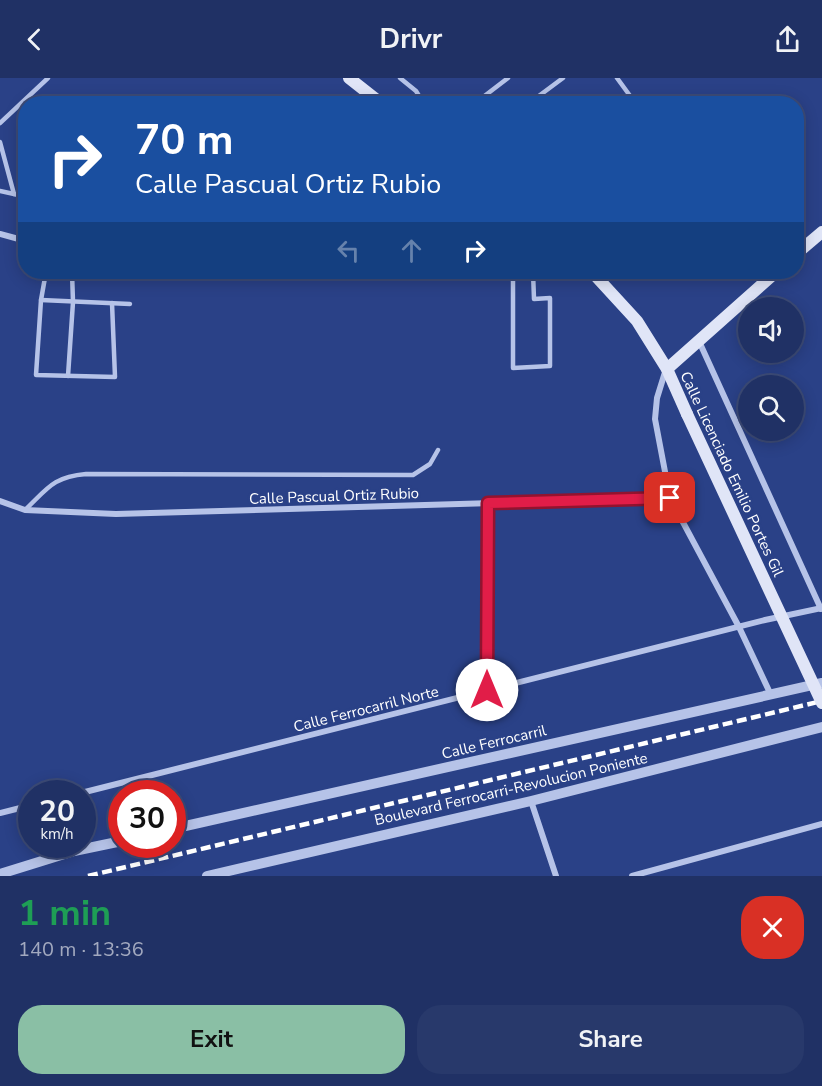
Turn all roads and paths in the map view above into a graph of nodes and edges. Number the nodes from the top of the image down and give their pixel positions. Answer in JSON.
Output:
{"nodes":[{"id":1,"x":48,"y":78,"type":"edge"},
{"id":2,"x":400,"y":78,"type":"edge"},
{"id":3,"x":508,"y":78,"type":"edge"},
{"id":4,"x":562,"y":78,"type":"edge"},
{"id":5,"x":617,"y":78,"type":"edge"},
{"id":6,"x":358,"y":80,"type":"edge"},
{"id":7,"x":29,"y":96,"type":"edge"},
{"id":8,"x":374,"y":96,"type":"edge"},
{"id":9,"x":419,"y":96,"type":"edge"},
{"id":10,"x":484,"y":96,"type":"edge"},
{"id":11,"x":538,"y":96,"type":"edge"},
{"id":12,"x":630,"y":96,"type":"edge"},
{"id":13,"x":18,"y":106,"type":"edge"},
{"id":14,"x":0,"y":123,"type":"edge"},
{"id":15,"x":0,"y":142,"type":"edge"},
{"id":16,"x":0,"y":191,"type":"edge"},
{"id":17,"x":14,"y":194,"type":"junction"},
{"id":18,"x":18,"y":195,"type":"edge"},
{"id":19,"x":822,"y":232,"type":"edge"},
{"id":20,"x":0,"y":234,"type":"edge"},
{"id":21,"x":18,"y":239,"type":"edge"},
{"id":22,"x":804,"y":247,"type":"edge"},
{"id":23,"x":45,"y":279,"type":"edge"},
{"id":24,"x":72,"y":279,"type":"edge"},
{"id":25,"x":513,"y":279,"type":"edge"},
{"id":26,"x":533,"y":279,"type":"edge"},
{"id":27,"x":598,"y":279,"type":"edge"},
{"id":28,"x":768,"y":279,"type":"edge"},
{"id":29,"x":41,"y":300,"type":"junction"},
{"id":30,"x":73,"y":302,"type":"junction"},
{"id":31,"x":112,"y":303,"type":"junction"},
{"id":32,"x":130,"y":304,"type":"dead end"},
{"id":33,"x":698,"y":339,"type":"junction"},
{"id":34,"x":667,"y":369,"type":"junction"},
{"id":35,"x":68,"y":376,"type":"junction"},
{"id":36,"x":438,"y":450,"type":"dead end"},
{"id":37,"x":670,"y":498,"type":"junction"},
{"id":38,"x":0,"y":501,"type":"edge"},
{"id":39,"x":488,"y":503,"type":"junction"},
{"id":40,"x":26,"y":510,"type":"junction"},
{"id":41,"x":822,"y":608,"type":"edge"},
{"id":42,"x":739,"y":627,"type":"junction"},
{"id":43,"x":822,"y":683,"type":"edge"},
{"id":44,"x":487,"y":690,"type":"junction"},
{"id":45,"x":772,"y":696,"type":"junction"},
{"id":46,"x":822,"y":703,"type":"edge"},
{"id":47,"x":822,"y":727,"type":"edge"},
{"id":48,"x":96,"y":789,"type":"edge"},
{"id":49,"x":531,"y":801,"type":"junction"},
{"id":50,"x":18,"y":808,"type":"edge"},
{"id":51,"x":0,"y":813,"type":"edge"},
{"id":52,"x":822,"y":824,"type":"edge"},
{"id":53,"x":186,"y":826,"type":"edge"},
{"id":54,"x":108,"y":844,"type":"edge"},
{"id":55,"x":0,"y":874,"type":"edge"},
{"id":56,"x":207,"y":876,"type":"edge"},
{"id":57,"x":556,"y":876,"type":"edge"},
{"id":58,"x":632,"y":876,"type":"edge"}],
"edges":[{"from":1,"to":7,"type":"lane"},
{"from":2,"to":9,"type":"lane"},
{"from":3,"to":10,"type":"lane"},
{"from":4,"to":11,"type":"lane"},
{"from":5,"to":12,"type":"lane"},
{"from":6,"to":8,"type":"main road"},
{"from":13,"to":14,"type":"lane"},
{"from":15,"to":17,"type":"lane"},
{"from":16,"to":17,"type":"lane"},
{"from":17,"to":18,"type":"lane"},
{"from":19,"to":22,"type":"main road"},
{"from":20,"to":21,"type":"street"},
{"from":23,"to":29,"type":"lane"},
{"from":24,"to":30,"type":"lane"},
{"from":25,"to":26,"type":"lane"},
{"from":27,"to":34,"type":"main road","name":"Calle Licenciado Emilio Portes Gil"},
{"from":28,"to":33,"type":"main road"},
{"from":29,"to":30,"type":"lane"},
{"from":29,"to":35,"type":"lane"},
{"from":30,"to":31,"type":"lane"},
{"from":30,"to":35,"type":"lane"},
{"from":31,"to":32,"type":"lane"},
{"from":31,"to":35,"type":"lane"},
{"from":33,"to":34,"type":"main road"},
{"from":33,"to":41,"type":"street"},
{"from":34,"to":37,"type":"street"},
{"from":34,"to":46,"type":"main road","name":"Calle Licenciado Emilio Portes Gil","bridge":true},
{"from":36,"to":40,"type":"lane"},
{"from":37,"to":39,"type":"street","name":"Calle Pascual Ortiz Rubio"},
{"from":37,"to":42,"type":"street"},
{"from":38,"to":40,"type":"street","name":"Calle Pascual Ortiz Rubio"},
{"from":39,"to":40,"type":"street","name":"Calle Pascual Ortiz Rubio"},
{"from":39,"to":44,"type":"street"},
{"from":41,"to":42,"type":"street","name":"Calle Ferrocarril Norte"},
{"from":42,"to":44,"type":"street","name":"Calle Ferrocarril Norte"},
{"from":42,"to":45,"type":"street"},
{"from":43,"to":45,"type":"street","name":"Calle Ferrocarril"},
{"from":44,"to":48,"type":"street","name":"Calle Ferrocarril Norte"},
{"from":45,"to":53,"type":"street","name":"Calle Ferrocarril"},
{"from":47,"to":49,"type":"street","name":"Boulevard Ferrocarri-Revolucion Poniente"},
{"from":49,"to":56,"type":"street","name":"Boulevard Ferrocarri-Revolucion Poniente"},
{"from":49,"to":57,"type":"street"},
{"from":50,"to":51,"type":"street"},
{"from":52,"to":58,"type":"street"},
{"from":54,"to":55,"type":"street"}]}
